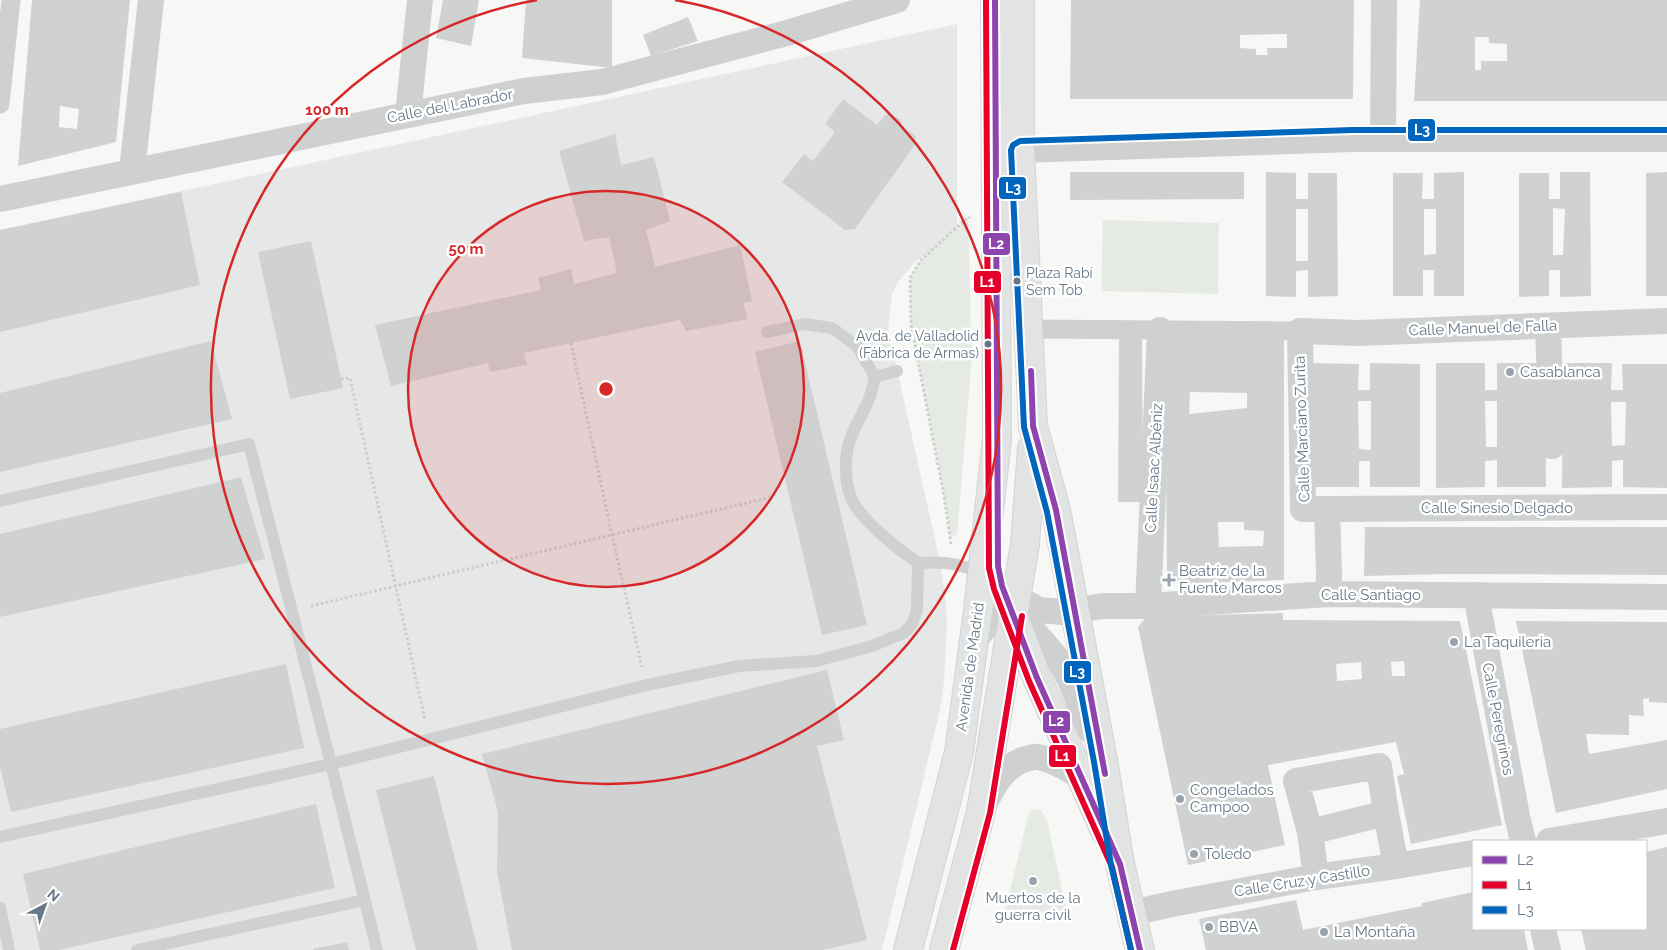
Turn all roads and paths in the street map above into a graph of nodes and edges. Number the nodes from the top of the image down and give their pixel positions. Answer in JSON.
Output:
{"nodes":[{"id":1,"x":11,"y":0,"type":"edge"},
{"id":2,"x":150,"y":0,"type":"edge"},
{"id":3,"x":420,"y":0,"type":"edge"},
{"id":4,"x":897,"y":0,"type":"edge"},
{"id":5,"x":995,"y":0,"type":"edge"},
{"id":6,"x":1020,"y":0,"type":"edge"},
{"id":7,"x":1384,"y":0,"type":"edge"},
{"id":8,"x":0,"y":104,"type":"edge"},
{"id":9,"x":408,"y":114,"type":"junction"},
{"id":10,"x":1383,"y":139,"type":"junction"},
{"id":11,"x":1667,"y":139,"type":"edge"},
{"id":12,"x":1020,"y":150,"type":"junction"},
{"id":13,"x":132,"y":171,"type":"junction"},
{"id":14,"x":0,"y":199,"type":"edge"},
{"id":15,"x":1667,"y":321,"type":"edge"},
{"id":16,"x":1548,"y":326,"type":"junction"},
{"id":17,"x":1030,"y":329,"type":"junction"},
{"id":18,"x":1160,"y":330,"type":"junction"},
{"id":19,"x":1300,"y":331,"type":"junction"},
{"id":20,"x":767,"y":332,"type":"dead end"},
{"id":21,"x":571,"y":343,"type":"dead end"},
{"id":22,"x":897,"y":370,"type":"dead end"},
{"id":23,"x":875,"y":377,"type":"junction"},
{"id":24,"x":341,"y":379,"type":"dead end"},
{"id":25,"x":1033,"y":426,"type":"junction"},
{"id":26,"x":1552,"y":446,"type":"dead end"},
{"id":27,"x":772,"y":497,"type":"dead end"},
{"id":28,"x":0,"y":501,"type":"edge"},
{"id":29,"x":1667,"y":507,"type":"edge"},
{"id":30,"x":1327,"y":509,"type":"junction"},
{"id":31,"x":612,"y":535,"type":"junction"},
{"id":32,"x":918,"y":564,"type":"junction"},
{"id":33,"x":396,"y":586,"type":"junction"},
{"id":34,"x":1328,"y":594,"type":"junction"},
{"id":35,"x":1476,"y":595,"type":"junction"},
{"id":36,"x":1667,"y":597,"type":"edge"},
{"id":37,"x":1002,"y":598,"type":"junction"},
{"id":38,"x":1148,"y":606,"type":"junction"},
{"id":39,"x":292,"y":610,"type":"junction"},
{"id":40,"x":1076,"y":610,"type":"junction"},
{"id":41,"x":974,"y":642,"type":"junction"},
{"id":42,"x":647,"y":685,"type":"junction"},
{"id":43,"x":429,"y":740,"type":"junction"},
{"id":44,"x":1103,"y":760,"type":"junction"},
{"id":45,"x":331,"y":764,"type":"junction"},
{"id":46,"x":1081,"y":777,"type":"junction"},
{"id":47,"x":980,"y":812,"type":"junction"},
{"id":48,"x":1386,"y":813,"type":"junction"},
{"id":49,"x":1667,"y":821,"type":"edge"},
{"id":50,"x":1310,"y":832,"type":"junction"},
{"id":51,"x":0,"y":837,"type":"edge"},
{"id":52,"x":1523,"y":840,"type":"edge"},
{"id":53,"x":1555,"y":840,"type":"edge"},
{"id":54,"x":1472,"y":853,"type":"edge"},
{"id":55,"x":1120,"y":864,"type":"junction"},
{"id":56,"x":1396,"y":866,"type":"junction"},
{"id":57,"x":1316,"y":877,"type":"junction"},
{"id":58,"x":365,"y":900,"type":"junction"},
{"id":59,"x":0,"y":908,"type":"edge"},
{"id":60,"x":1132,"y":913,"type":"junction"},
{"id":61,"x":1543,"y":930,"type":"edge"},
{"id":62,"x":10,"y":950,"type":"edge"},
{"id":63,"x":137,"y":950,"type":"edge"},
{"id":64,"x":377,"y":950,"type":"edge"},
{"id":65,"x":908,"y":950,"type":"edge"},
{"id":66,"x":944,"y":950,"type":"edge"},
{"id":67,"x":1140,"y":950,"type":"edge"},
{"id":68,"x":1548,"y":950,"type":"edge"}],
"edges":[{"from":1,"to":8,"type":"street"},
{"from":2,"to":13,"type":"street"},
{"from":3,"to":9,"type":"street"},
{"from":4,"to":9,"type":"street","name":"Calle del Labrador"},
{"from":5,"to":37,"type":"main road","name":"Avenida de Madrid"},
{"from":6,"to":12,"type":"main road"},
{"from":7,"to":10,"type":"street"},
{"from":9,"to":13,"type":"street","name":"Calle del Labrador"},
{"from":10,"to":11,"type":"street"},
{"from":10,"to":12,"type":"street"},
{"from":12,"to":17,"type":"main road"},
{"from":13,"to":14,"type":"street","name":"Calle del Labrador"},
{"from":15,"to":16,"type":"street","name":"Calle Manuel de Falla"},
{"from":16,"to":19,"type":"street","name":"Calle Manuel de Falla"},
{"from":16,"to":26,"type":"street"},
{"from":17,"to":18,"type":"street"},
{"from":17,"to":25,"type":"main road"},
{"from":18,"to":19,"type":"street"},
{"from":18,"to":38,"type":"street","name":"Calle Isaac Albéniz"},
{"from":19,"to":30,"type":"street","name":"Calle Marciano Zurita"},
{"from":20,"to":23,"type":"lane"},
{"from":21,"to":31,"type":"path"},
{"from":22,"to":23,"type":"lane"},
{"from":23,"to":32,"type":"lane"},
{"from":24,"to":33,"type":"path"},
{"from":25,"to":37,"type":"main road","name":"Avenida de Madrid"},
{"from":25,"to":40,"type":"main road"},
{"from":27,"to":31,"type":"path"},
{"from":28,"to":39,"type":"lane"},
{"from":29,"to":30,"type":"street","name":"Calle Sinesio Delgado"},
{"from":30,"to":34,"type":"street","name":"Calle Marciano Zurita"},
{"from":31,"to":33,"type":"path"},
{"from":31,"to":42,"type":"path"},
{"from":32,"to":37,"type":"lane"},
{"from":32,"to":42,"type":"lane"},
{"from":33,"to":39,"type":"path"},
{"from":33,"to":43,"type":"path"},
{"from":34,"to":35,"type":"street","name":"Calle Santiago"},
{"from":34,"to":38,"type":"street","name":"Calle Santiago"},
{"from":35,"to":36,"type":"street","name":"Calle Santiago"},
{"from":35,"to":52,"type":"street","name":"Calle Peregrinos"},
{"from":37,"to":40,"type":"street","name":"Calle Santiago"},
{"from":37,"to":41,"type":"main road","name":"Avenida de Madrid"},
{"from":37,"to":41,"type":"street"},
{"from":37,"to":44,"type":"street"},
{"from":37,"to":46,"type":"main road"},
{"from":37,"to":47,"type":"main road","name":"Avenida de Madrid"},
{"from":38,"to":40,"type":"street","name":"Calle Santiago"},
{"from":39,"to":45,"type":"lane"},
{"from":40,"to":44,"type":"main road"},
{"from":41,"to":65,"type":"main road","name":"Avenida de Madrid"},
{"from":42,"to":43,"type":"lane"},
{"from":43,"to":45,"type":"lane"},
{"from":44,"to":55,"type":"main road"},
{"from":45,"to":51,"type":"lane"},
{"from":45,"to":58,"type":"lane"},
{"from":46,"to":47,"type":"street"},
{"from":46,"to":55,"type":"main road"},
{"from":47,"to":66,"type":"main road","name":"Avenida de Madrid"},
{"from":48,"to":50,"type":"street"},
{"from":48,"to":50,"type":"street"},
{"from":48,"to":56,"type":"street"},
{"from":49,"to":53,"type":"street"},
{"from":50,"to":57,"type":"street"},
{"from":54,"to":56,"type":"street","name":"Calle Cruz y Castillo"},
{"from":55,"to":60,"type":"main road"},
{"from":56,"to":57,"type":"street","name":"Calle Cruz y Castillo"},
{"from":57,"to":60,"type":"street","name":"Calle Cruz y Castillo"},
{"from":58,"to":63,"type":"lane"},
{"from":58,"to":64,"type":"lane"},
{"from":59,"to":62,"type":"lane"},
{"from":60,"to":67,"type":"main road"},
{"from":61,"to":68,"type":"street"}]}
